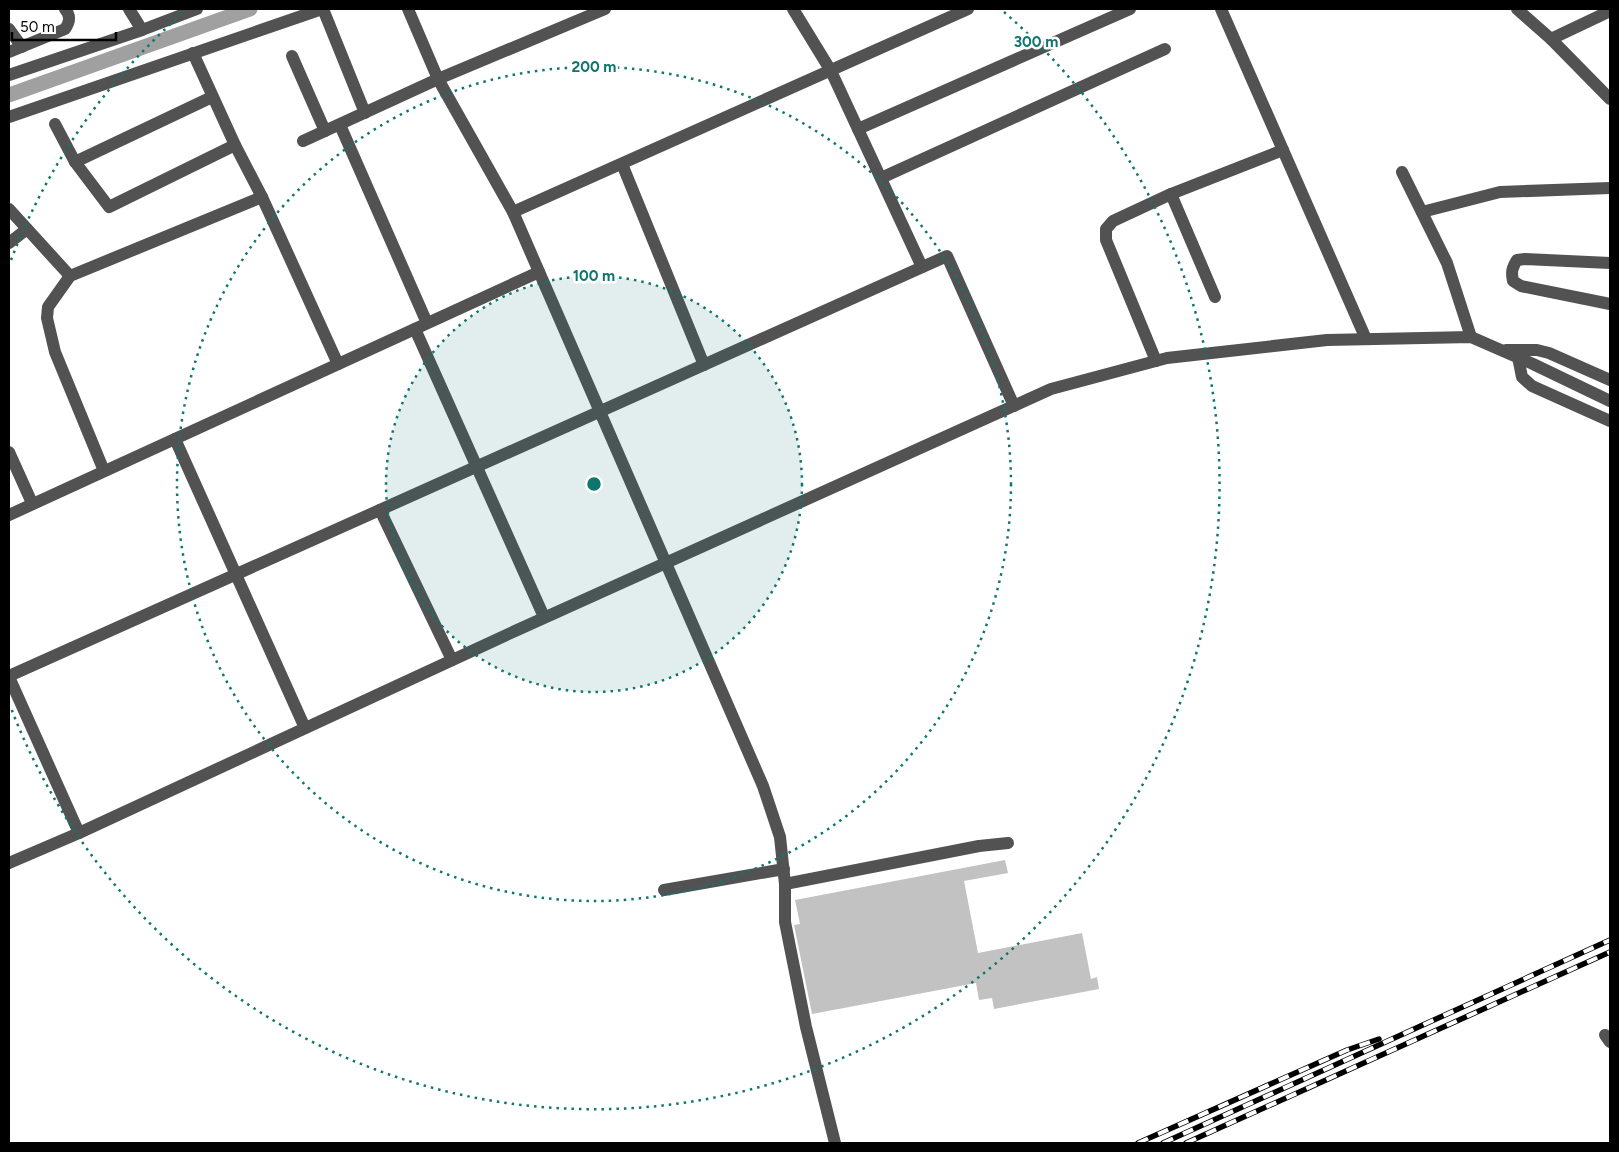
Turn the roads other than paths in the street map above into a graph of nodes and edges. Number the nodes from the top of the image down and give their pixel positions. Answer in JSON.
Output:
{"nodes":[{"id":1,"x":65,"y":9,"type":"edge"},
{"id":2,"x":129,"y":9,"type":"edge"},
{"id":3,"x":197,"y":9,"type":"edge"},
{"id":4,"x":322,"y":9,"type":"edge"},
{"id":5,"x":408,"y":9,"type":"edge"},
{"id":6,"x":605,"y":9,"type":"edge"},
{"id":7,"x":793,"y":9,"type":"edge"},
{"id":8,"x":968,"y":9,"type":"edge"},
{"id":9,"x":1130,"y":9,"type":"edge"},
{"id":10,"x":1221,"y":9,"type":"edge"},
{"id":11,"x":1517,"y":9,"type":"edge"},
{"id":12,"x":1610,"y":11,"type":"edge"},
{"id":13,"x":9,"y":29,"type":"edge"},
{"id":14,"x":142,"y":30,"type":"junction"},
{"id":15,"x":1551,"y":39,"type":"junction"},
{"id":16,"x":22,"y":47,"type":"junction"},
{"id":17,"x":1165,"y":48,"type":"dead end"},
{"id":18,"x":9,"y":52,"type":"edge"},
{"id":19,"x":194,"y":53,"type":"junction"},
{"id":20,"x":292,"y":56,"type":"dead end"},
{"id":21,"x":831,"y":71,"type":"junction"},
{"id":22,"x":9,"y":75,"type":"edge"},
{"id":23,"x":438,"y":80,"type":"junction"},
{"id":24,"x":1605,"y":86,"type":"edge"},
{"id":25,"x":212,"y":97,"type":"junction"},
{"id":26,"x":1610,"y":99,"type":"edge"},
{"id":27,"x":365,"y":113,"type":"junction"},
{"id":28,"x":9,"y":117,"type":"edge"},
{"id":29,"x":55,"y":124,"type":"dead end"},
{"id":30,"x":340,"y":125,"type":"junction"},
{"id":31,"x":858,"y":128,"type":"junction"},
{"id":32,"x":325,"y":131,"type":"junction"},
{"id":33,"x":303,"y":141,"type":"dead end"},
{"id":34,"x":235,"y":145,"type":"junction"},
{"id":35,"x":1283,"y":150,"type":"junction"},
{"id":36,"x":75,"y":162,"type":"junction"},
{"id":37,"x":622,"y":164,"type":"junction"},
{"id":38,"x":1402,"y":172,"type":"dead end"},
{"id":39,"x":881,"y":178,"type":"junction"},
{"id":40,"x":1610,"y":188,"type":"edge"},
{"id":41,"x":1171,"y":194,"type":"junction"},
{"id":42,"x":262,"y":197,"type":"junction"},
{"id":43,"x":9,"y":209,"type":"edge"},
{"id":44,"x":513,"y":212,"type":"junction"},
{"id":45,"x":1422,"y":212,"type":"junction"},
{"id":46,"x":27,"y":229,"type":"junction"},
{"id":47,"x":9,"y":243,"type":"edge"},
{"id":48,"x":1610,"y":263,"type":"edge"},
{"id":49,"x":922,"y":267,"type":"junction"},
{"id":50,"x":539,"y":272,"type":"junction"},
{"id":51,"x":70,"y":276,"type":"junction"},
{"id":52,"x":1214,"y":297,"type":"dead end"},
{"id":53,"x":1610,"y":304,"type":"edge"},
{"id":54,"x":421,"y":326,"type":"junction"},
{"id":55,"x":1471,"y":337,"type":"junction"},
{"id":56,"x":1366,"y":340,"type":"junction"},
{"id":57,"x":1500,"y":350,"type":"junction"},
{"id":58,"x":1518,"y":358,"type":"junction"},
{"id":59,"x":1156,"y":361,"type":"junction"},
{"id":60,"x":338,"y":364,"type":"junction"},
{"id":61,"x":704,"y":365,"type":"junction"},
{"id":62,"x":1610,"y":380,"type":"edge"},
{"id":63,"x":1610,"y":401,"type":"edge"},
{"id":64,"x":1014,"y":406,"type":"junction"},
{"id":65,"x":600,"y":411,"type":"junction"},
{"id":66,"x":1610,"y":421,"type":"edge"},
{"id":67,"x":175,"y":439,"type":"junction"},
{"id":68,"x":9,"y":452,"type":"edge"},
{"id":69,"x":477,"y":466,"type":"junction"},
{"id":70,"x":104,"y":471,"type":"junction"},
{"id":71,"x":32,"y":504,"type":"junction"},
{"id":72,"x":380,"y":510,"type":"junction"},
{"id":73,"x":9,"y":515,"type":"edge"},
{"id":74,"x":667,"y":562,"type":"junction"},
{"id":75,"x":236,"y":574,"type":"junction"},
{"id":76,"x":544,"y":618,"type":"junction"},
{"id":77,"x":452,"y":660,"type":"junction"},
{"id":78,"x":9,"y":676,"type":"edge"},
{"id":79,"x":305,"y":728,"type":"junction"},
{"id":80,"x":79,"y":833,"type":"junction"},
{"id":81,"x":1008,"y":843,"type":"dead end"},
{"id":82,"x":9,"y":863,"type":"edge"},
{"id":83,"x":784,"y":869,"type":"junction"},
{"id":84,"x":785,"y":884,"type":"junction"},
{"id":85,"x":664,"y":890,"type":"dead end"},
{"id":86,"x":835,"y":1143,"type":"edge"}],
"edges":[{"from":1,"to":16,"type":"street"},
{"from":2,"to":14,"type":"street"},
{"from":3,"to":14,"type":"street"},
{"from":4,"to":19,"type":"street"},
{"from":4,"to":27,"type":"street"},
{"from":5,"to":23,"type":"street"},
{"from":6,"to":23,"type":"street"},
{"from":7,"to":21,"type":"street"},
{"from":8,"to":21,"type":"street"},
{"from":9,"to":31,"type":"street"},
{"from":10,"to":35,"type":"street"},
{"from":11,"to":15,"type":"street"},
{"from":12,"to":15,"type":"street"},
{"from":13,"to":16,"type":"street"},
{"from":14,"to":22,"type":"street"},
{"from":15,"to":24,"type":"street"},
{"from":16,"to":18,"type":"street"},
{"from":17,"to":39,"type":"street"},
{"from":19,"to":25,"type":"street"},
{"from":19,"to":28,"type":"street"},
{"from":20,"to":32,"type":"street"},
{"from":21,"to":31,"type":"street"},
{"from":21,"to":37,"type":"street"},
{"from":23,"to":27,"type":"street"},
{"from":23,"to":44,"type":"street"},
{"from":24,"to":26,"type":"street"},
{"from":25,"to":34,"type":"street"},
{"from":25,"to":36,"type":"street"},
{"from":27,"to":30,"type":"street"},
{"from":29,"to":36,"type":"street"},
{"from":30,"to":32,"type":"street"},
{"from":30,"to":54,"type":"street"},
{"from":31,"to":39,"type":"street"},
{"from":32,"to":33,"type":"street"},
{"from":34,"to":36,"type":"street"},
{"from":34,"to":42,"type":"street"},
{"from":35,"to":41,"type":"street"},
{"from":35,"to":56,"type":"street"},
{"from":37,"to":44,"type":"street"},
{"from":37,"to":61,"type":"street"},
{"from":38,"to":45,"type":"street"},
{"from":39,"to":49,"type":"street"},
{"from":40,"to":45,"type":"street"},
{"from":41,"to":52,"type":"street"},
{"from":41,"to":59,"type":"street"},
{"from":42,"to":51,"type":"street"},
{"from":42,"to":60,"type":"street"},
{"from":43,"to":46,"type":"street"},
{"from":44,"to":50,"type":"street"},
{"from":45,"to":55,"type":"street"},
{"from":46,"to":47,"type":"street"},
{"from":46,"to":51,"type":"street"},
{"from":48,"to":53,"type":"street"},
{"from":49,"to":61,"type":"street"},
{"from":49,"to":64,"type":"street"},
{"from":50,"to":54,"type":"street"},
{"from":50,"to":65,"type":"street"},
{"from":51,"to":70,"type":"street"},
{"from":54,"to":60,"type":"street"},
{"from":54,"to":69,"type":"street"},
{"from":55,"to":56,"type":"street"},
{"from":55,"to":57,"type":"street"},
{"from":56,"to":59,"type":"street"},
{"from":57,"to":58,"type":"street"},
{"from":57,"to":62,"type":"street"},
{"from":58,"to":63,"type":"street"},
{"from":58,"to":66,"type":"street"},
{"from":59,"to":64,"type":"street"},
{"from":60,"to":67,"type":"street"},
{"from":61,"to":65,"type":"street"},
{"from":64,"to":74,"type":"street"},
{"from":65,"to":69,"type":"street"},
{"from":65,"to":74,"type":"street"},
{"from":67,"to":70,"type":"street"},
{"from":67,"to":75,"type":"street"},
{"from":68,"to":71,"type":"street"},
{"from":69,"to":72,"type":"street"},
{"from":69,"to":76,"type":"street"},
{"from":70,"to":71,"type":"street"},
{"from":71,"to":73,"type":"street"},
{"from":72,"to":75,"type":"street"},
{"from":72,"to":77,"type":"street"},
{"from":74,"to":76,"type":"street"},
{"from":74,"to":83,"type":"street"},
{"from":75,"to":78,"type":"street"},
{"from":75,"to":79,"type":"street"},
{"from":76,"to":77,"type":"street"},
{"from":77,"to":79,"type":"street"},
{"from":78,"to":80,"type":"street"},
{"from":79,"to":80,"type":"street"},
{"from":80,"to":82,"type":"street"},
{"from":81,"to":84,"type":"street"},
{"from":83,"to":84,"type":"street"},
{"from":83,"to":85,"type":"street"},
{"from":84,"to":86,"type":"street"}]}
